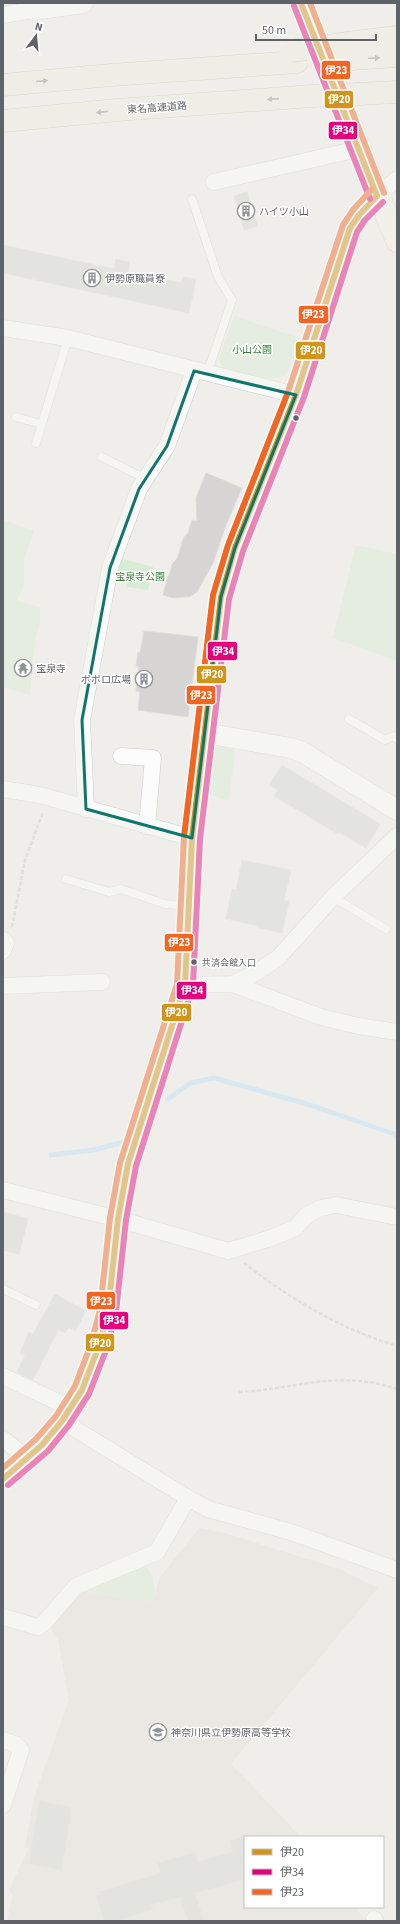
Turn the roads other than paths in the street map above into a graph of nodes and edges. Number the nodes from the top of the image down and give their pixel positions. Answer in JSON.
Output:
{"nodes":[{"id":1,"x":78,"y":3,"type":"edge"},
{"id":2,"x":83,"y":3,"type":"edge"},
{"id":3,"x":301,"y":3,"type":"edge"},
{"id":4,"x":33,"y":10,"type":"joint"},
{"id":5,"x":3,"y":16,"type":"edge"},
{"id":6,"x":397,"y":36,"type":"edge"},
{"id":7,"x":350,"y":51,"type":"junction"},
{"id":8,"x":397,"y":56,"type":"edge"},
{"id":9,"x":3,"y":84,"type":"edge"},
{"id":10,"x":395,"y":92,"type":"edge"},
{"id":11,"x":3,"y":121,"type":"edge"},
{"id":12,"x":358,"y":148,"type":"junction"},
{"id":13,"x":397,"y":179,"type":"edge"},
{"id":14,"x":214,"y":182,"type":"dead end"},
{"id":15,"x":377,"y":196,"type":"junction"},
{"id":16,"x":192,"y":199,"type":"dead end"},
{"id":17,"x":397,"y":241,"type":"edge"},
{"id":18,"x":3,"y":328,"type":"edge"},
{"id":19,"x":68,"y":338,"type":"junction"},
{"id":20,"x":201,"y":372,"type":"junction"},
{"id":21,"x":296,"y":395,"type":"junction"},
{"id":22,"x":16,"y":417,"type":"dead end"},
{"id":23,"x":41,"y":424,"type":"junction"},
{"id":24,"x":36,"y":443,"type":"dead end"},
{"id":25,"x":102,"y":457,"type":"dead end"},
{"id":26,"x":146,"y":479,"type":"junction"},
{"id":27,"x":349,"y":719,"type":"dead end"},
{"id":28,"x":204,"y":733,"type":"junction"},
{"id":29,"x":397,"y":739,"type":"edge"},
{"id":30,"x":121,"y":756,"type":"dead end"},
{"id":31,"x":3,"y":790,"type":"edge"},
{"id":32,"x":86,"y":809,"type":"junction"},
{"id":33,"x":397,"y":810,"type":"edge"},
{"id":34,"x":148,"y":826,"type":"junction"},
{"id":35,"x":397,"y":836,"type":"edge"},
{"id":36,"x":192,"y":838,"type":"junction"},
{"id":37,"x":66,"y":879,"type":"dead end"},
{"id":38,"x":333,"y":897,"type":"junction"},
{"id":39,"x":190,"y":906,"type":"junction"},
{"id":40,"x":386,"y":930,"type":"dead end"},
{"id":41,"x":102,"y":982,"type":"dead end"},
{"id":42,"x":233,"y":984,"type":"junction"},
{"id":43,"x":185,"y":985,"type":"junction"},
{"id":44,"x":3,"y":986,"type":"edge"},
{"id":45,"x":397,"y":1031,"type":"edge"},
{"id":46,"x":3,"y":1190,"type":"edge"},
{"id":47,"x":397,"y":1217,"type":"edge"},
{"id":48,"x":118,"y":1219,"type":"junction"},
{"id":49,"x":3,"y":1289,"type":"edge"},
{"id":50,"x":36,"y":1305,"type":"dead end"},
{"id":51,"x":3,"y":1376,"type":"edge"},
{"id":52,"x":66,"y":1414,"type":"junction"},
{"id":53,"x":3,"y":1439,"type":"edge"},
{"id":54,"x":27,"y":1458,"type":"junction"},
{"id":55,"x":3,"y":1479,"type":"edge"},
{"id":56,"x":188,"y":1498,"type":"junction"},
{"id":57,"x":397,"y":1570,"type":"edge"},
{"id":58,"x":4,"y":1621,"type":"edge"},
{"id":59,"x":3,"y":1740,"type":"edge"},
{"id":60,"x":6,"y":1781,"type":"edge"},
{"id":61,"x":3,"y":1805,"type":"edge"}],
"edges":[{"from":1,"to":2,"type":"street"},
{"from":1,"to":4,"type":"street"},
{"from":3,"to":12,"type":"main road"},
{"from":4,"to":5,"type":"street"},
{"from":6,"to":7,"type":"highway"},
{"from":7,"to":8,"type":"highway","one_way":true},
{"from":9,"to":7,"type":"highway","one_way":true,"bridge":true},
{"from":10,"to":11,"type":"highway","name":"東名高速道路","one_way":true,"bridge":true},
{"from":12,"to":14,"type":"street"},
{"from":12,"to":15,"type":"main road"},
{"from":13,"to":15,"type":"street"},
{"from":15,"to":17,"type":"main road"},
{"from":15,"to":21,"type":"street"},
{"from":16,"to":20,"type":"lane"},
{"from":18,"to":19,"type":"street"},
{"from":19,"to":20,"type":"street"},
{"from":19,"to":23,"type":"lane"},
{"from":20,"to":21,"type":"street"},
{"from":20,"to":26,"type":"street"},
{"from":21,"to":28,"type":"street"},
{"from":22,"to":23,"type":"lane"},
{"from":23,"to":24,"type":"lane"},
{"from":25,"to":26,"type":"lane"},
{"from":26,"to":32,"type":"street"},
{"from":27,"to":29,"type":"lane"},
{"from":28,"to":33,"type":"street"},
{"from":28,"to":36,"type":"street"},
{"from":30,"to":34,"type":"street"},
{"from":31,"to":32,"type":"street"},
{"from":32,"to":34,"type":"street"},
{"from":34,"to":36,"type":"street"},
{"from":35,"to":38,"type":"street"},
{"from":36,"to":39,"type":"street"},
{"from":37,"to":39,"type":"lane"},
{"from":38,"to":40,"type":"lane"},
{"from":38,"to":42,"type":"street"},
{"from":39,"to":43,"type":"street"},
{"from":41,"to":44,"type":"street"},
{"from":42,"to":43,"type":"street"},
{"from":42,"to":45,"type":"street"},
{"from":43,"to":48,"type":"street"},
{"from":46,"to":48,"type":"street"},
{"from":47,"to":48,"type":"street"},
{"from":48,"to":52,"type":"street"},
{"from":49,"to":50,"type":"lane"},
{"from":51,"to":52,"type":"street"},
{"from":52,"to":54,"type":"street"},
{"from":52,"to":56,"type":"street"},
{"from":53,"to":54,"type":"street"},
{"from":54,"to":55,"type":"street"},
{"from":56,"to":57,"type":"street"},
{"from":56,"to":58,"type":"street"},
{"from":59,"to":60,"type":"street"},
{"from":60,"to":61,"type":"street"}]}
